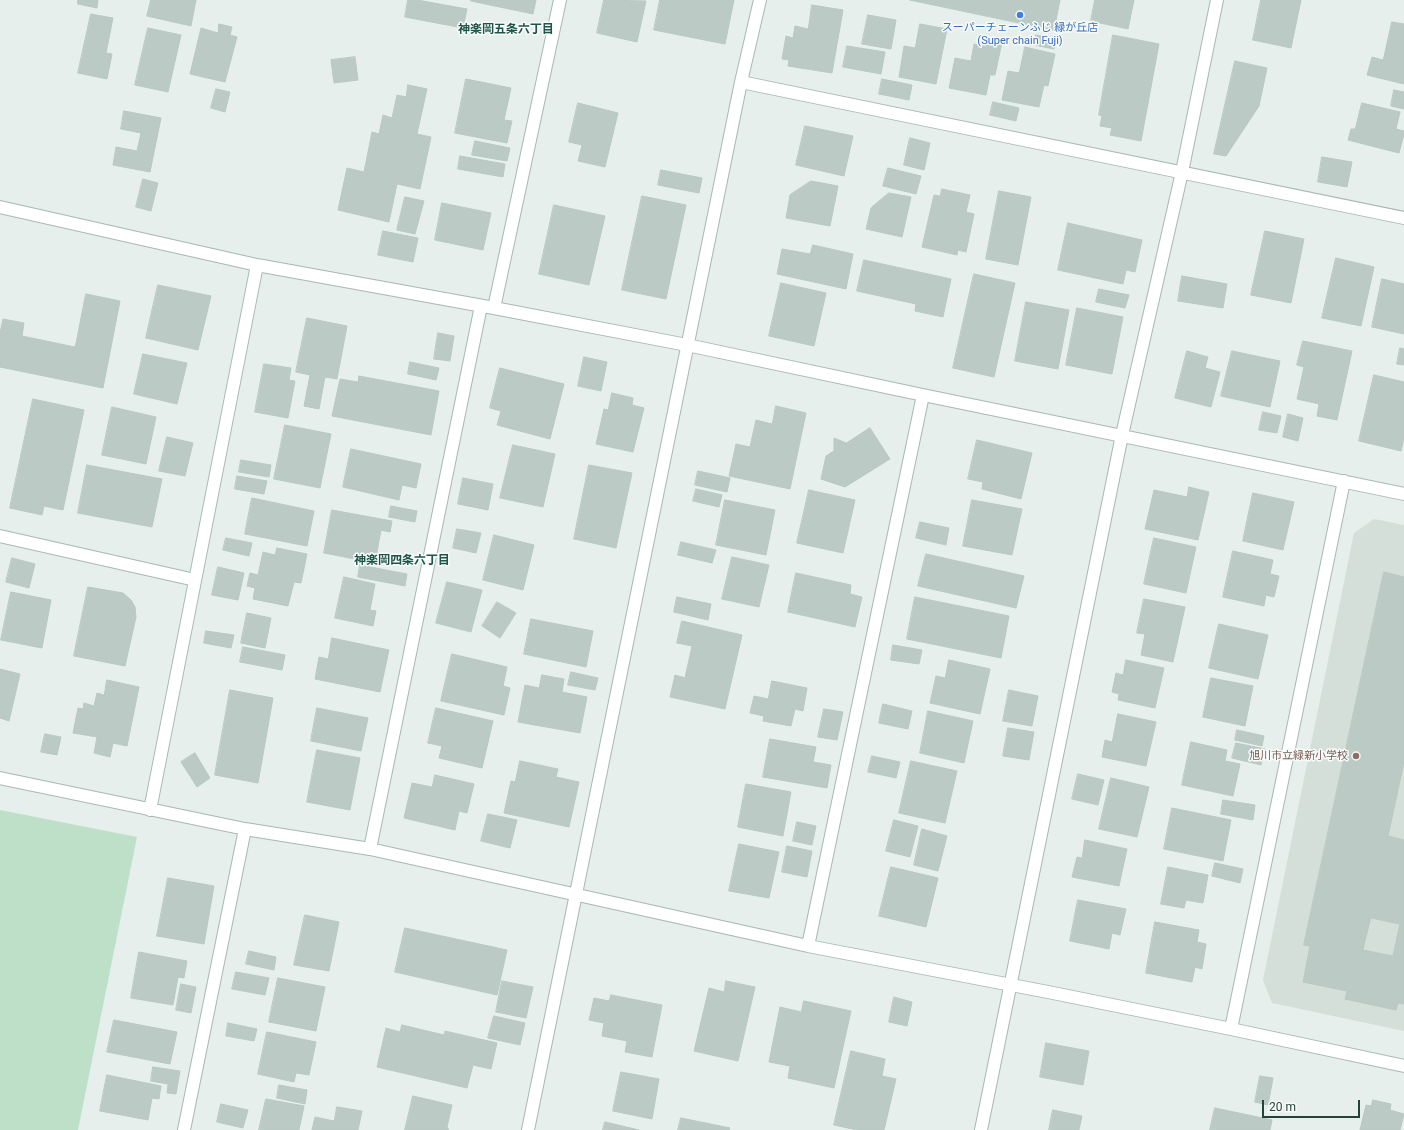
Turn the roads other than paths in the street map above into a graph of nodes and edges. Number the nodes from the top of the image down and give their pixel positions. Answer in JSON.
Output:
{"nodes":[{"id":1,"x":560,"y":0,"type":"edge"},
{"id":2,"x":760,"y":0,"type":"edge"},
{"id":3,"x":1217,"y":0,"type":"edge"},
{"id":4,"x":741,"y":82,"type":"junction"},
{"id":5,"x":1182,"y":172,"type":"junction"},
{"id":6,"x":0,"y":207,"type":"edge"},
{"id":7,"x":1404,"y":218,"type":"edge"},
{"id":8,"x":257,"y":265,"type":"junction"},
{"id":9,"x":481,"y":306,"type":"junction"},
{"id":10,"x":494,"y":308,"type":"junction"},
{"id":11,"x":687,"y":345,"type":"junction"},
{"id":12,"x":923,"y":395,"type":"junction"},
{"id":13,"x":1122,"y":435,"type":"junction"},
{"id":14,"x":1344,"y":481,"type":"junction"},
{"id":15,"x":1404,"y":494,"type":"edge"},
{"id":16,"x":0,"y":536,"type":"edge"},
{"id":17,"x":195,"y":580,"type":"junction"},
{"id":18,"x":0,"y":778,"type":"edge"},
{"id":19,"x":150,"y":810,"type":"junction"},
{"id":20,"x":245,"y":829,"type":"junction"},
{"id":21,"x":370,"y":849,"type":"junction"},
{"id":22,"x":576,"y":895,"type":"junction"},
{"id":23,"x":808,"y":946,"type":"junction"},
{"id":24,"x":1010,"y":984,"type":"junction"},
{"id":25,"x":1231,"y":1029,"type":"junction"},
{"id":26,"x":1404,"y":1066,"type":"edge"},
{"id":27,"x":184,"y":1130,"type":"edge"},
{"id":28,"x":528,"y":1130,"type":"edge"},
{"id":29,"x":981,"y":1130,"type":"edge"}],
"edges":[{"from":1,"to":10,"type":"street"},
{"from":2,"to":4,"type":"street"},
{"from":3,"to":5,"type":"street"},
{"from":4,"to":5,"type":"street"},
{"from":4,"to":11,"type":"street"},
{"from":5,"to":7,"type":"street"},
{"from":5,"to":13,"type":"street"},
{"from":6,"to":8,"type":"street"},
{"from":8,"to":9,"type":"street"},
{"from":8,"to":17,"type":"street"},
{"from":9,"to":10,"type":"street"},
{"from":9,"to":21,"type":"street"},
{"from":10,"to":11,"type":"street"},
{"from":11,"to":12,"type":"street"},
{"from":11,"to":22,"type":"street"},
{"from":12,"to":13,"type":"street"},
{"from":12,"to":23,"type":"street"},
{"from":13,"to":14,"type":"street"},
{"from":13,"to":24,"type":"street"},
{"from":14,"to":15,"type":"street"},
{"from":14,"to":25,"type":"street"},
{"from":16,"to":17,"type":"street"},
{"from":17,"to":19,"type":"street"},
{"from":18,"to":19,"type":"street"},
{"from":19,"to":20,"type":"street"},
{"from":20,"to":21,"type":"street"},
{"from":20,"to":27,"type":"street"},
{"from":21,"to":22,"type":"street"},
{"from":22,"to":23,"type":"street"},
{"from":22,"to":28,"type":"street"},
{"from":23,"to":24,"type":"street"},
{"from":24,"to":25,"type":"street"},
{"from":24,"to":29,"type":"street"},
{"from":25,"to":26,"type":"street"}]}
